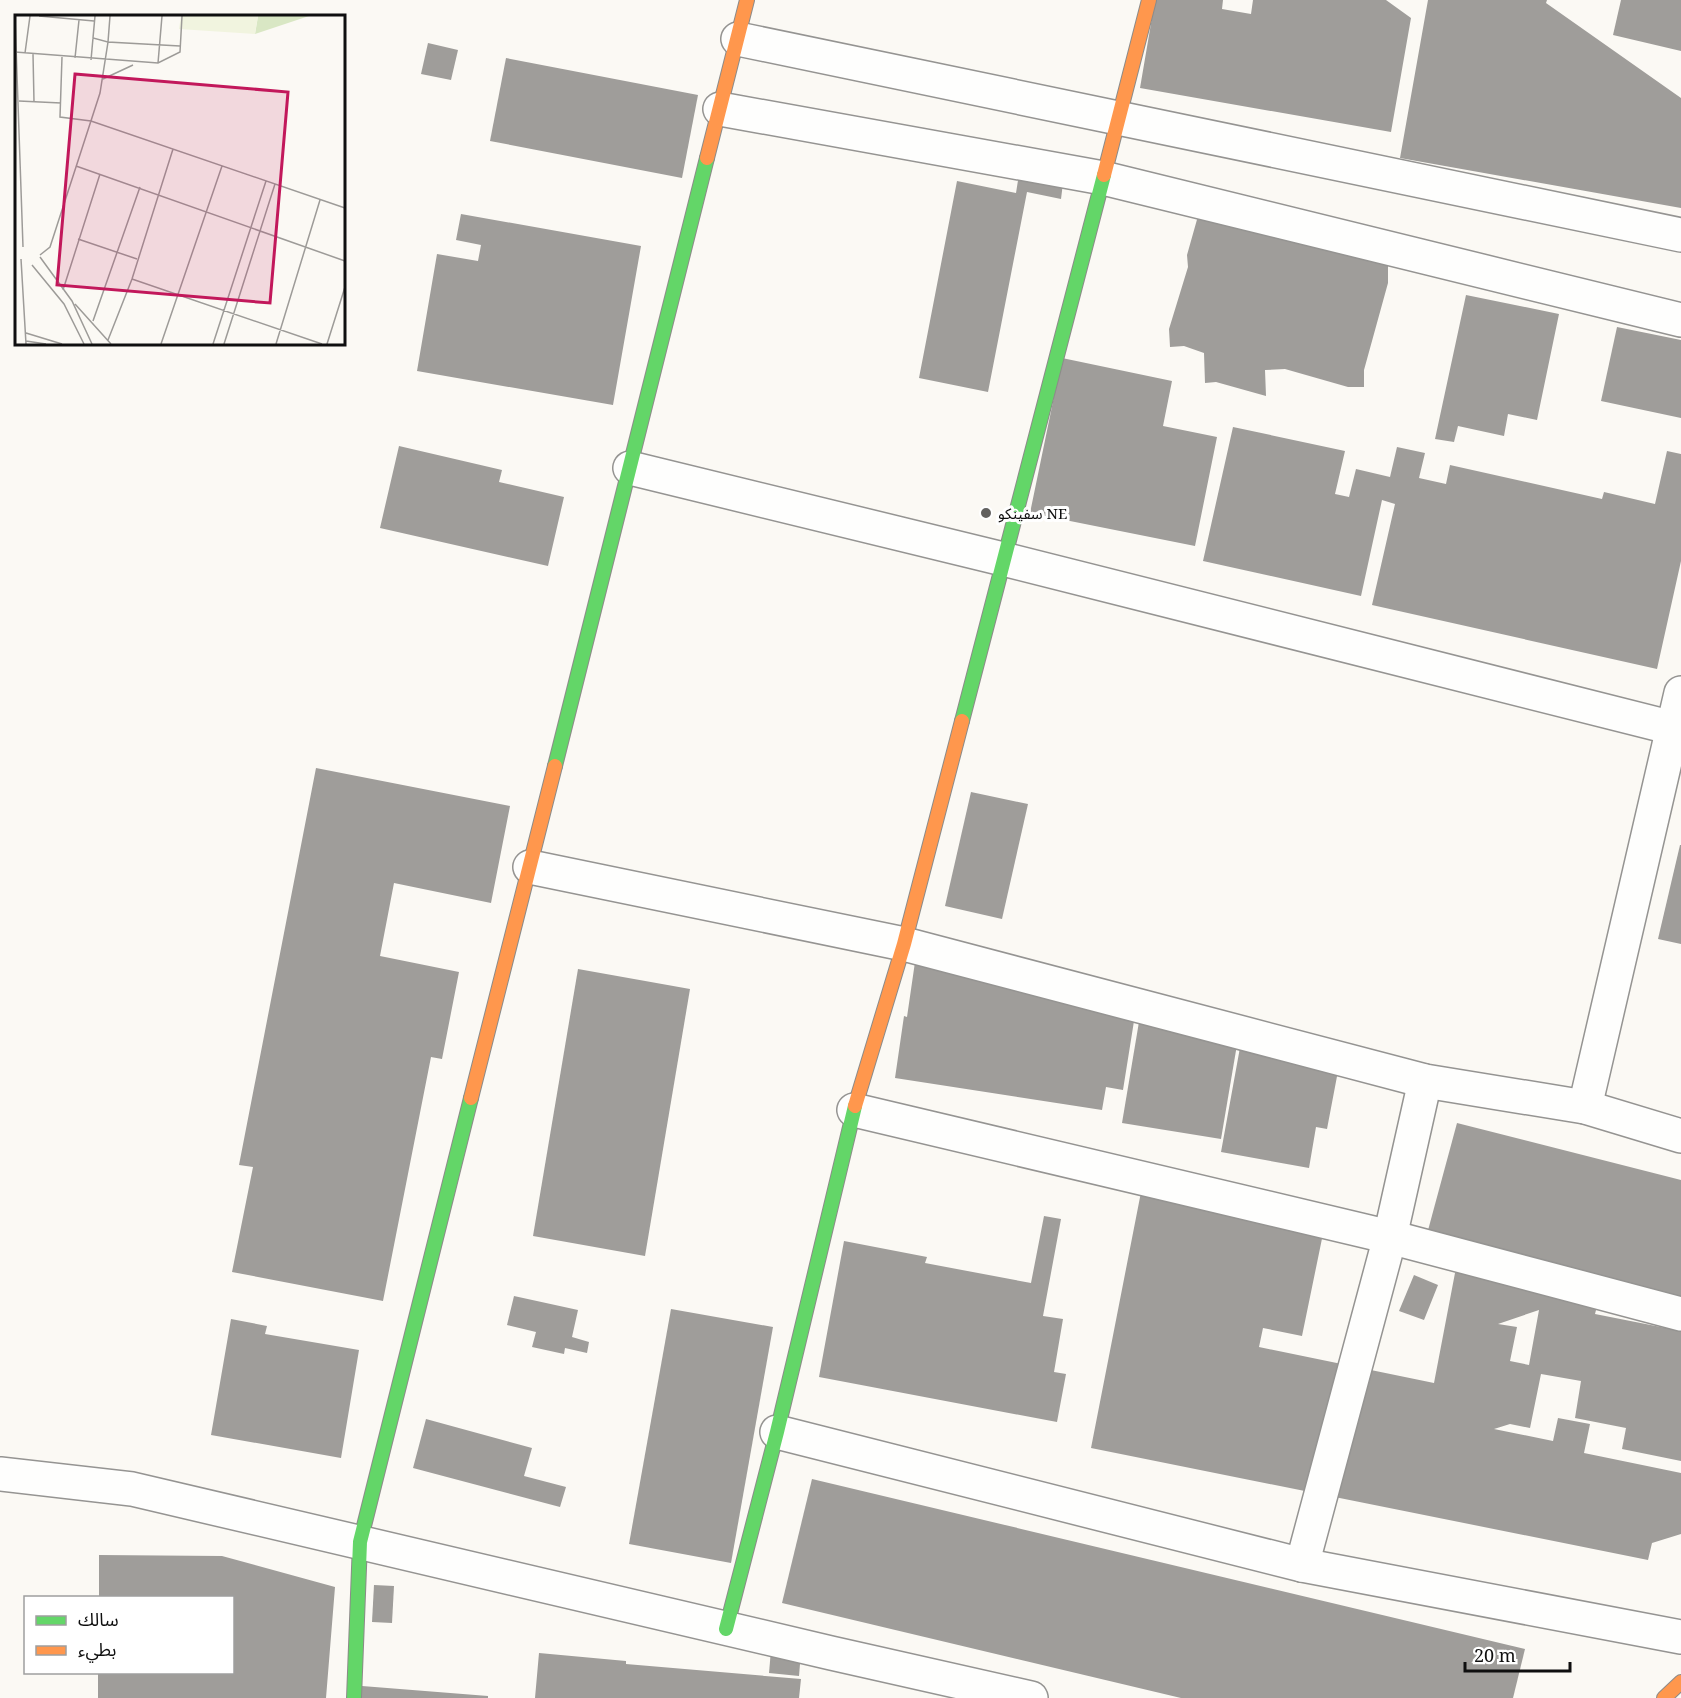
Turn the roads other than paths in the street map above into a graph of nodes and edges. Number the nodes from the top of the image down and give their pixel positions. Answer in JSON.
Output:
{"nodes":[{"id":1,"x":747,"y":0,"type":"edge"},
{"id":2,"x":1149,"y":0,"type":"edge"},
{"id":3,"x":738,"y":39,"type":"junction"},
{"id":4,"x":720,"y":109,"type":"junction"},
{"id":5,"x":1119,"y":118,"type":"junction"},
{"id":6,"x":1103,"y":178,"type":"junction"},
{"id":7,"x":1681,"y":235,"type":"edge"},
{"id":8,"x":1681,"y":320,"type":"edge"},
{"id":9,"x":630,"y":468,"type":"junction"},
{"id":10,"x":1004,"y":559,"type":"junction"},
{"id":11,"x":1681,"y":693,"type":"edge"},
{"id":12,"x":1677,"y":729,"type":"edge"},
{"id":13,"x":530,"y":867,"type":"junction"},
{"id":14,"x":904,"y":944,"type":"junction"},
{"id":15,"x":1425,"y":1082,"type":"junction"},
{"id":16,"x":1586,"y":1107,"type":"junction"},
{"id":17,"x":854,"y":1110,"type":"junction"},
{"id":18,"x":1681,"y":1136,"type":"edge"},
{"id":19,"x":1390,"y":1237,"type":"junction"},
{"id":20,"x":1681,"y":1314,"type":"edge"},
{"id":21,"x":777,"y":1432,"type":"junction"},
{"id":22,"x":6,"y":1469,"type":"edge"},
{"id":23,"x":360,"y":1542,"type":"junction"},
{"id":24,"x":1302,"y":1565,"type":"junction"},
{"id":25,"x":726,"y":1629,"type":"junction"},
{"id":26,"x":1681,"y":1637,"type":"edge"},
{"id":27,"x":1681,"y":1682,"type":"edge"},
{"id":28,"x":354,"y":1698,"type":"edge"},
{"id":29,"x":1031,"y":1698,"type":"edge"},
{"id":30,"x":1664,"y":1698,"type":"edge"}],
"edges":[{"from":1,"to":3,"type":"main road"},
{"from":2,"to":5,"type":"main road"},
{"from":3,"to":4,"type":"main road"},
{"from":3,"to":5,"type":"street"},
{"from":4,"to":6,"type":"street"},
{"from":4,"to":9,"type":"main road"},
{"from":5,"to":6,"type":"main road"},
{"from":5,"to":7,"type":"street"},
{"from":6,"to":8,"type":"street"},
{"from":6,"to":10,"type":"main road"},
{"from":9,"to":10,"type":"street"},
{"from":9,"to":13,"type":"main road"},
{"from":10,"to":12,"type":"street"},
{"from":10,"to":14,"type":"main road"},
{"from":11,"to":12,"type":"street"},
{"from":12,"to":16,"type":"street"},
{"from":13,"to":14,"type":"street"},
{"from":13,"to":23,"type":"main road"},
{"from":14,"to":15,"type":"street"},
{"from":14,"to":17,"type":"main road"},
{"from":15,"to":16,"type":"street"},
{"from":15,"to":19,"type":"street"},
{"from":16,"to":18,"type":"street"},
{"from":17,"to":19,"type":"street"},
{"from":17,"to":21,"type":"main road"},
{"from":19,"to":20,"type":"street"},
{"from":19,"to":24,"type":"street"},
{"from":21,"to":24,"type":"street"},
{"from":21,"to":25,"type":"main road"},
{"from":22,"to":23,"type":"street"},
{"from":23,"to":25,"type":"street"},
{"from":23,"to":28,"type":"main road"},
{"from":24,"to":26,"type":"street"},
{"from":25,"to":29,"type":"street"},
{"from":27,"to":30,"type":"main road"}]}
